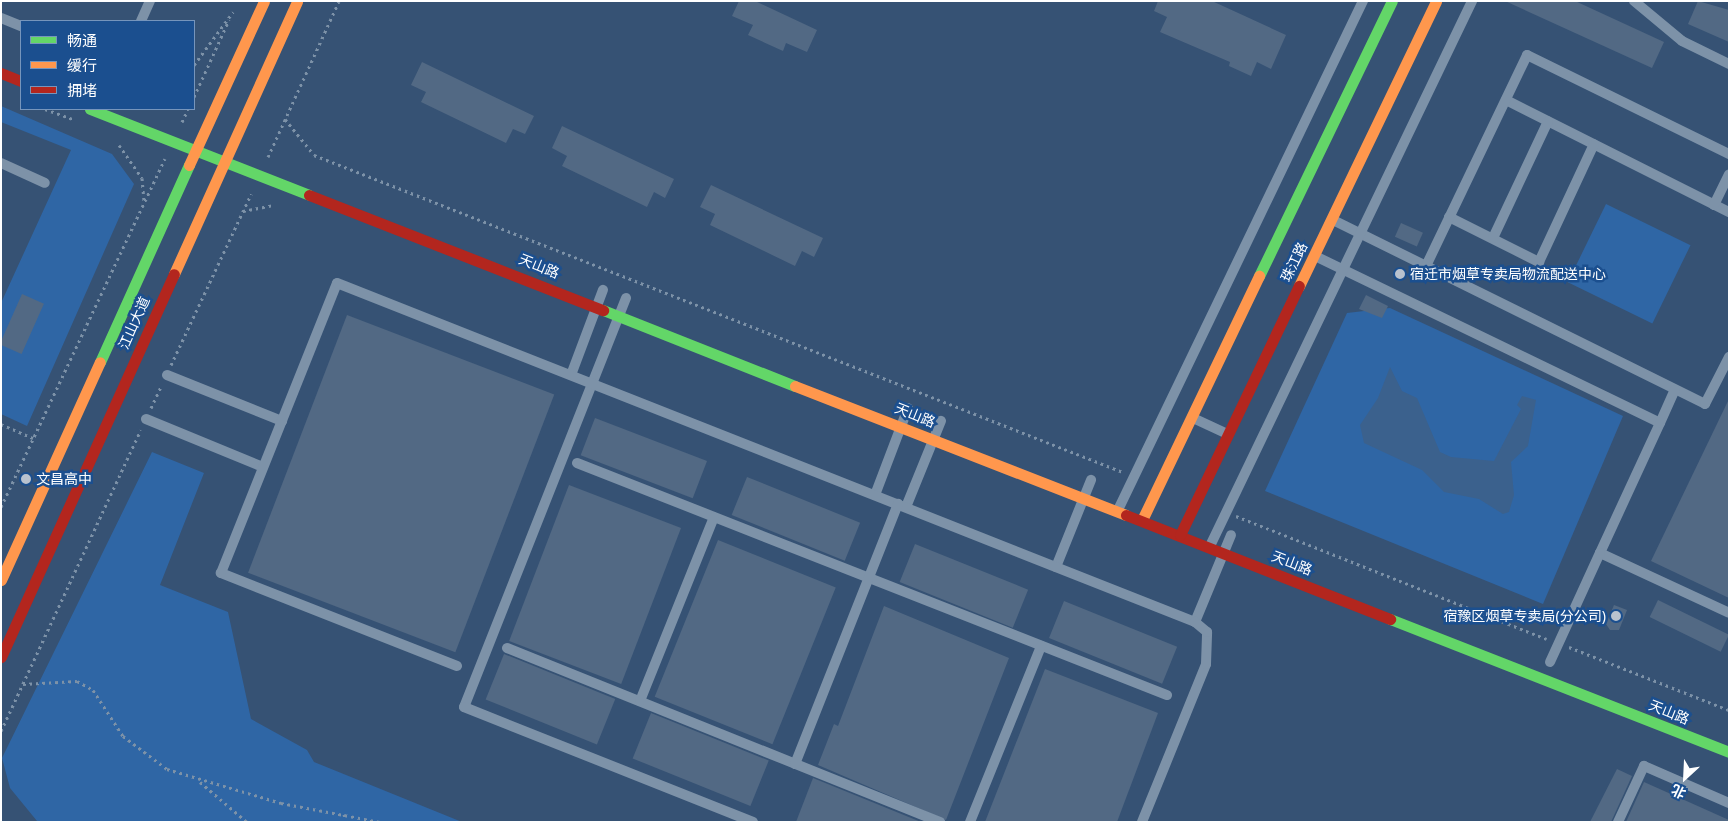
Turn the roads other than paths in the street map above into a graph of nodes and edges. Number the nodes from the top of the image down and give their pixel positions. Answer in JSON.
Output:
{"nodes":[{"id":1,"x":150,"y":1,"type":"edge"},
{"id":2,"x":264,"y":1,"type":"edge"},
{"id":3,"x":297,"y":1,"type":"edge"},
{"id":4,"x":1363,"y":1,"type":"edge"},
{"id":5,"x":1392,"y":1,"type":"edge"},
{"id":6,"x":1436,"y":1,"type":"edge"},
{"id":7,"x":1472,"y":1,"type":"edge"},
{"id":8,"x":1634,"y":1,"type":"edge"},
{"id":9,"x":1,"y":18,"type":"edge"},
{"id":10,"x":141,"y":20,"type":"edge"},
{"id":11,"x":20,"y":26,"type":"edge"},
{"id":12,"x":1729,"y":64,"type":"edge"},
{"id":13,"x":1,"y":73,"type":"edge"},
{"id":14,"x":20,"y":81,"type":"edge"},
{"id":15,"x":1506,"y":100,"type":"junction"},
{"id":16,"x":93,"y":110,"type":"edge"},
{"id":17,"x":1548,"y":121,"type":"junction"},
{"id":18,"x":180,"y":127,"type":"road end"},
{"id":19,"x":201,"y":136,"type":"junction"},
{"id":20,"x":1594,"y":144,"type":"junction"},
{"id":21,"x":229,"y":147,"type":"junction"},
{"id":22,"x":194,"y":151,"type":"junction"},
{"id":23,"x":244,"y":152,"type":"dead end"},
{"id":24,"x":1729,"y":154,"type":"edge"},
{"id":25,"x":1,"y":162,"type":"edge"},
{"id":26,"x":222,"y":162,"type":"junction"},
{"id":27,"x":1729,"y":174,"type":"edge"},
{"id":28,"x":45,"y":183,"type":"dead end"},
{"id":29,"x":1714,"y":205,"type":"junction"},
{"id":30,"x":1729,"y":212,"type":"edge"},
{"id":31,"x":1449,"y":217,"type":"junction"},
{"id":32,"x":1332,"y":219,"type":"junction"},
{"id":33,"x":1360,"y":233,"type":"junction"},
{"id":34,"x":1492,"y":238,"type":"junction"},
{"id":35,"x":1314,"y":256,"type":"junction"},
{"id":36,"x":1426,"y":266,"type":"junction"},
{"id":37,"x":1343,"y":270,"type":"junction"},
{"id":38,"x":598,"y":288,"type":"joint"},
{"id":39,"x":631,"y":300,"type":"joint"},
{"id":40,"x":597,"y":306,"type":"junction"},
{"id":41,"x":620,"y":314,"type":"junction"},
{"id":42,"x":1729,"y":357,"type":"edge"},
{"id":43,"x":167,"y":374,"type":"dead end"},
{"id":44,"x":571,"y":375,"type":"junction"},
{"id":45,"x":593,"y":384,"type":"junction"},
{"id":46,"x":1675,"y":390,"type":"junction"},
{"id":47,"x":904,"y":406,"type":"joint"},
{"id":48,"x":1192,"y":417,"type":"junction"},
{"id":49,"x":146,"y":419,"type":"dead end"},
{"id":50,"x":282,"y":421,"type":"junction"},
{"id":51,"x":940,"y":421,"type":"junction"},
{"id":52,"x":1660,"y":423,"type":"junction"},
{"id":53,"x":902,"y":426,"type":"junction"},
{"id":54,"x":958,"y":427,"type":"dead end"},
{"id":55,"x":1228,"y":434,"type":"junction"},
{"id":56,"x":933,"y":438,"type":"junction"},
{"id":57,"x":577,"y":463,"type":"dead end"},
{"id":58,"x":263,"y":467,"type":"junction"},
{"id":59,"x":1075,"y":473,"type":"dead end"},
{"id":60,"x":1096,"y":482,"type":"joint"},
{"id":61,"x":1121,"y":492,"type":"junction"},
{"id":62,"x":875,"y":495,"type":"junction"},
{"id":63,"x":1084,"y":497,"type":"junction"},
{"id":64,"x":1150,"y":503,"type":"junction"},
{"id":65,"x":902,"y":506,"type":"junction"},
{"id":66,"x":1118,"y":510,"type":"junction"},
{"id":67,"x":714,"y":517,"type":"junction"},
{"id":68,"x":1188,"y":518,"type":"junction"},
{"id":69,"x":1142,"y":520,"type":"junction"},
{"id":70,"x":1217,"y":530,"type":"junction"},
{"id":71,"x":1180,"y":535,"type":"junction"},
{"id":72,"x":1235,"y":537,"type":"joint"},
{"id":73,"x":1210,"y":547,"type":"junction"},
{"id":74,"x":1224,"y":552,"type":"junction"},
{"id":75,"x":1600,"y":553,"type":"junction"},
{"id":76,"x":1056,"y":567,"type":"junction"},
{"id":77,"x":869,"y":578,"type":"junction"},
{"id":78,"x":1,"y":580,"type":"edge"},
{"id":79,"x":1729,"y":613,"type":"edge"},
{"id":80,"x":1195,"y":622,"type":"junction"},
{"id":81,"x":1041,"y":646,"type":"junction"},
{"id":82,"x":507,"y":648,"type":"dead end"},
{"id":83,"x":1,"y":658,"type":"edge"},
{"id":84,"x":1550,"y":662,"type":"dead end"},
{"id":85,"x":457,"y":666,"type":"dead end"},
{"id":86,"x":1167,"y":695,"type":"dead end"},
{"id":87,"x":640,"y":701,"type":"junction"},
{"id":88,"x":1729,"y":752,"type":"edge"},
{"id":89,"x":795,"y":764,"type":"junction"},
{"id":90,"x":1729,"y":803,"type":"edge"},
{"id":91,"x":753,"y":822,"type":"edge"},
{"id":92,"x":940,"y":822,"type":"edge"},
{"id":93,"x":970,"y":822,"type":"edge"},
{"id":94,"x":1142,"y":822,"type":"edge"},
{"id":95,"x":1618,"y":822,"type":"edge"}],
"edges":[{"from":1,"to":10,"type":"lane"},
{"from":2,"to":19,"type":"street","name":"江山大道"},
{"from":3,"to":21,"type":"street","name":"江山大道"},
{"from":4,"to":61,"type":"lane"},
{"from":5,"to":48,"type":"street","name":"珠江路"},
{"from":6,"to":32,"type":"street","name":"珠江路"},
{"from":7,"to":33,"type":"lane"},
{"from":8,"to":12,"type":"lane"},
{"from":9,"to":11,"type":"lane"},
{"from":13,"to":14,"type":"street"},
{"from":15,"to":17,"type":"lane"},
{"from":15,"to":24,"type":"lane"},
{"from":15,"to":31,"type":"lane"},
{"from":16,"to":22,"type":"street","name":"天山路"},
{"from":17,"to":20,"type":"lane"},
{"from":17,"to":34,"type":"lane"},
{"from":18,"to":19,"type":"street"},
{"from":19,"to":21,"type":"street"},
{"from":19,"to":22,"type":"street","name":"江山大道"},
{"from":20,"to":29,"type":"lane"},
{"from":20,"to":34,"type":"lane"},
{"from":21,"to":23,"type":"street"},
{"from":21,"to":26,"type":"street","name":"江山大道"},
{"from":22,"to":26,"type":"street","name":"天山路"},
{"from":22,"to":78,"type":"street","name":"江山大道"},
{"from":25,"to":28,"type":"lane"},
{"from":26,"to":40,"type":"street","name":"天山路"},
{"from":26,"to":83,"type":"street","name":"江山大道"},
{"from":27,"to":29,"type":"lane"},
{"from":29,"to":30,"type":"lane"},
{"from":31,"to":34,"type":"lane"},
{"from":31,"to":36,"type":"lane"},
{"from":32,"to":33,"type":"lane"},
{"from":32,"to":35,"type":"street","name":"珠江路"},
{"from":33,"to":36,"type":"lane"},
{"from":33,"to":37,"type":"lane"},
{"from":35,"to":37,"type":"lane"},
{"from":35,"to":55,"type":"street","name":"珠江路"},
{"from":36,"to":46,"type":"lane"},
{"from":37,"to":52,"type":"lane"},
{"from":37,"to":70,"type":"lane"},
{"from":38,"to":39,"type":"street"},
{"from":38,"to":40,"type":"lane"},
{"from":39,"to":41,"type":"lane"},
{"from":40,"to":41,"type":"street","name":"天山路"},
{"from":40,"to":44,"type":"lane"},
{"from":41,"to":45,"type":"lane"},
{"from":41,"to":53,"type":"street","name":"天山路"},
{"from":42,"to":46,"type":"lane"},
{"from":43,"to":50,"type":"lane"},
{"from":44,"to":45,"type":"lane"},
{"from":44,"to":50,"type":"lane"},
{"from":45,"to":62,"type":"lane"},
{"from":45,"to":91,"type":"lane"},
{"from":46,"to":52,"type":"lane"},
{"from":47,"to":51,"type":"street","name":"天山路"},
{"from":47,"to":53,"type":"lane"},
{"from":48,"to":55,"type":"lane"},
{"from":48,"to":64,"type":"street","name":"珠江路"},
{"from":49,"to":58,"type":"lane"},
{"from":50,"to":58,"type":"lane"},
{"from":51,"to":54,"type":"street","name":"天山路"},
{"from":51,"to":56,"type":"lane"},
{"from":52,"to":75,"type":"lane"},
{"from":53,"to":56,"type":"street","name":"天山路"},
{"from":53,"to":62,"type":"lane"},
{"from":55,"to":68,"type":"street","name":"珠江路"},
{"from":56,"to":63,"type":"street","name":"天山路"},
{"from":56,"to":65,"type":"lane"},
{"from":57,"to":67,"type":"lane"},
{"from":58,"to":85,"type":"lane"},
{"from":59,"to":60,"type":"street"},
{"from":60,"to":63,"type":"lane"},
{"from":61,"to":64,"type":"street"},
{"from":61,"to":66,"type":"lane"},
{"from":62,"to":65,"type":"lane"},
{"from":63,"to":66,"type":"street","name":"天山路"},
{"from":63,"to":76,"type":"lane"},
{"from":64,"to":68,"type":"street"},
{"from":64,"to":69,"type":"street","name":"珠江路"},
{"from":65,"to":76,"type":"lane"},
{"from":65,"to":77,"type":"lane"},
{"from":66,"to":69,"type":"street","name":"天山路"},
{"from":67,"to":77,"type":"lane"},
{"from":67,"to":87,"type":"lane"},
{"from":68,"to":70,"type":"street"},
{"from":68,"to":71,"type":"street","name":"珠江路"},
{"from":69,"to":71,"type":"street","name":"天山路"},
{"from":70,"to":72,"type":"street"},
{"from":70,"to":73,"type":"lane"},
{"from":71,"to":73,"type":"street","name":"天山路"},
{"from":72,"to":74,"type":"lane"},
{"from":73,"to":74,"type":"street","name":"天山路"},
{"from":74,"to":80,"type":"lane"},
{"from":74,"to":88,"type":"street","name":"天山路"},
{"from":75,"to":79,"type":"lane"},
{"from":75,"to":84,"type":"lane"},
{"from":76,"to":80,"type":"lane"},
{"from":77,"to":81,"type":"lane"},
{"from":77,"to":89,"type":"lane"},
{"from":80,"to":94,"type":"lane"},
{"from":81,"to":86,"type":"lane"},
{"from":81,"to":93,"type":"lane"},
{"from":82,"to":87,"type":"lane"},
{"from":87,"to":89,"type":"lane"},
{"from":89,"to":92,"type":"lane"},
{"from":90,"to":95,"type":"lane"}]}
